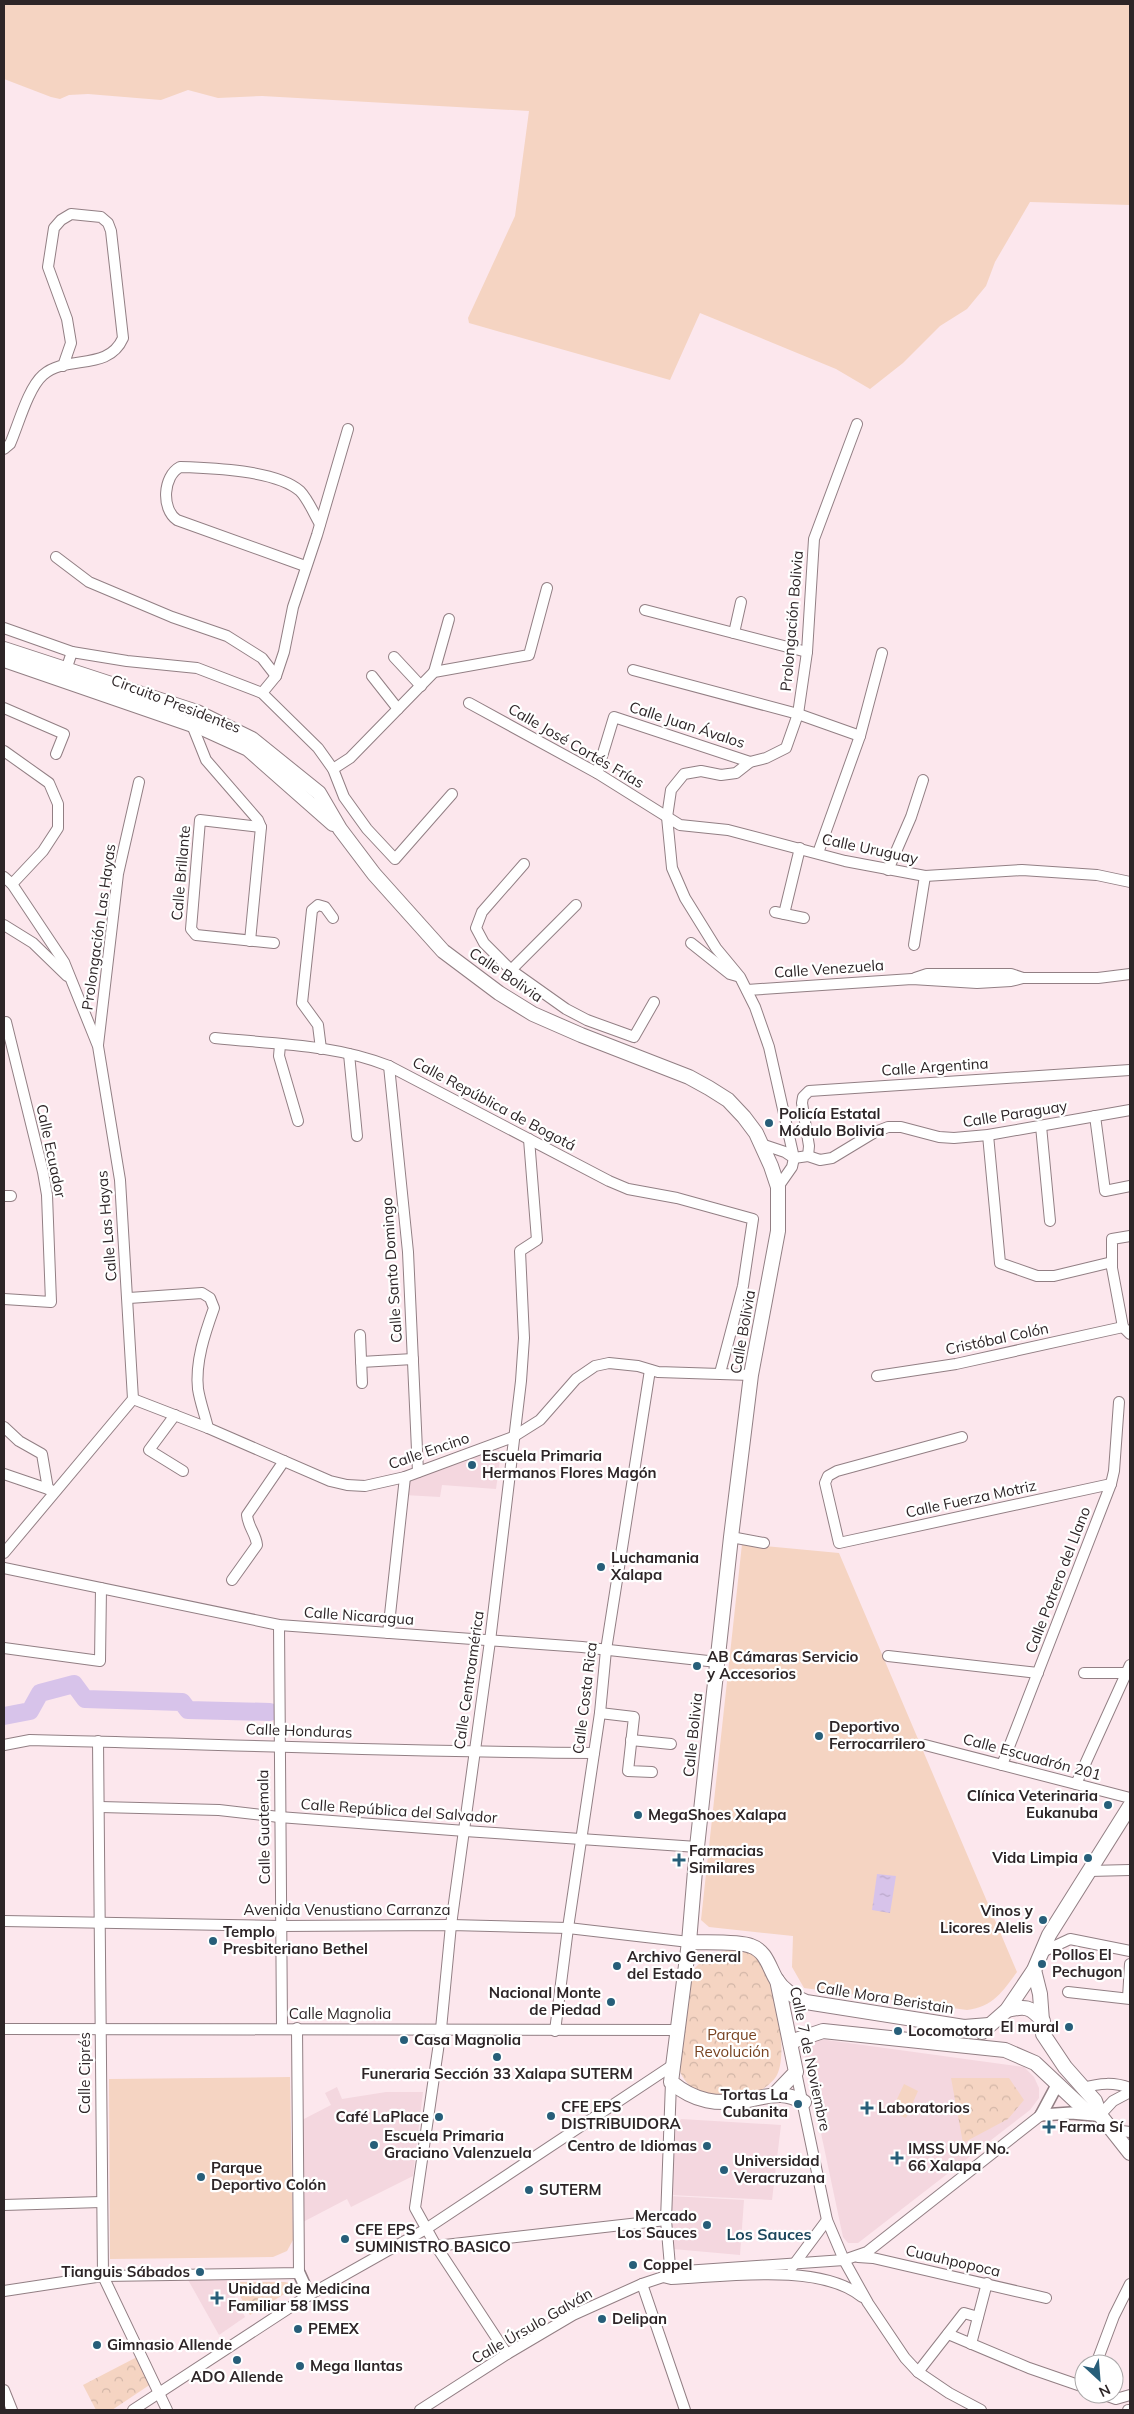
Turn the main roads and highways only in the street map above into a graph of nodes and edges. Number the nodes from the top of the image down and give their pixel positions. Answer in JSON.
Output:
{"nodes":[{"id":1,"x":4,"y":649,"type":"edge"},
{"id":2,"x":4,"y":660,"type":"edge"},
{"id":3,"x":340,"y":829,"type":"junction"},
{"id":4,"x":1130,"y":1806,"type":"edge"},
{"id":5,"x":691,"y":1919,"type":"junction"},
{"id":6,"x":689,"y":1942,"type":"junction"},
{"id":7,"x":714,"y":1943,"type":"junction"},
{"id":8,"x":686,"y":1961,"type":"junction"},
{"id":9,"x":1034,"y":1970,"type":"junction"},
{"id":10,"x":777,"y":1980,"type":"junction"},
{"id":11,"x":1007,"y":2010,"type":"junction"},
{"id":12,"x":1043,"y":2021,"type":"junction"},
{"id":13,"x":989,"y":2025,"type":"junction"},
{"id":14,"x":790,"y":2042,"type":"junction"},
{"id":15,"x":968,"y":2046,"type":"junction"},
{"id":16,"x":1065,"y":2067,"type":"junction"},
{"id":17,"x":1057,"y":2085,"type":"junction"},
{"id":18,"x":775,"y":2094,"type":"junction"},
{"id":19,"x":804,"y":2102,"type":"road end"},
{"id":20,"x":1100,"y":2115,"type":"junction"},
{"id":21,"x":1130,"y":2153,"type":"edge"}],
"edges":[{"from":1,"to":3,"type":"main road","name":"Circuito Presidentes"},
{"from":2,"to":3,"type":"main road","name":"Circuito Presidentes"},
{"from":3,"to":5,"type":"main road","name":"Calle Bolivia"},
{"from":4,"to":9,"type":"main road"},
{"from":5,"to":6,"type":"main road","name":"Calle Bolivia"},
{"from":5,"to":7,"type":"main road"},
{"from":6,"to":7,"type":"main road","name":"Calle Mora Beristain"},
{"from":6,"to":8,"type":"main road","name":"Calle Bolivia"},
{"from":7,"to":8,"type":"main road"},
{"from":7,"to":10,"type":"main road","name":"Calle Mora Beristain"},
{"from":8,"to":18,"type":"main road","name":"Calle Bolivia"},
{"from":9,"to":11,"type":"main road"},
{"from":9,"to":12,"type":"main road"},
{"from":10,"to":13,"type":"main road","name":"Calle Mora Beristain"},
{"from":10,"to":14,"type":"main road","name":"Calle 7 de Noviembre"},
{"from":11,"to":12,"type":"main road"},
{"from":11,"to":13,"type":"main road"},
{"from":12,"to":16,"type":"main road"},
{"from":13,"to":15,"type":"main road"},
{"from":14,"to":15,"type":"main road"},
{"from":14,"to":18,"type":"main road","name":"Calle 7 de Noviembre"},
{"from":15,"to":17,"type":"main road"},
{"from":16,"to":17,"type":"main road"},
{"from":16,"to":20,"type":"main road"},
{"from":17,"to":20,"type":"main road"},
{"from":18,"to":19,"type":"main road"},
{"from":20,"to":21,"type":"main road"}]}
